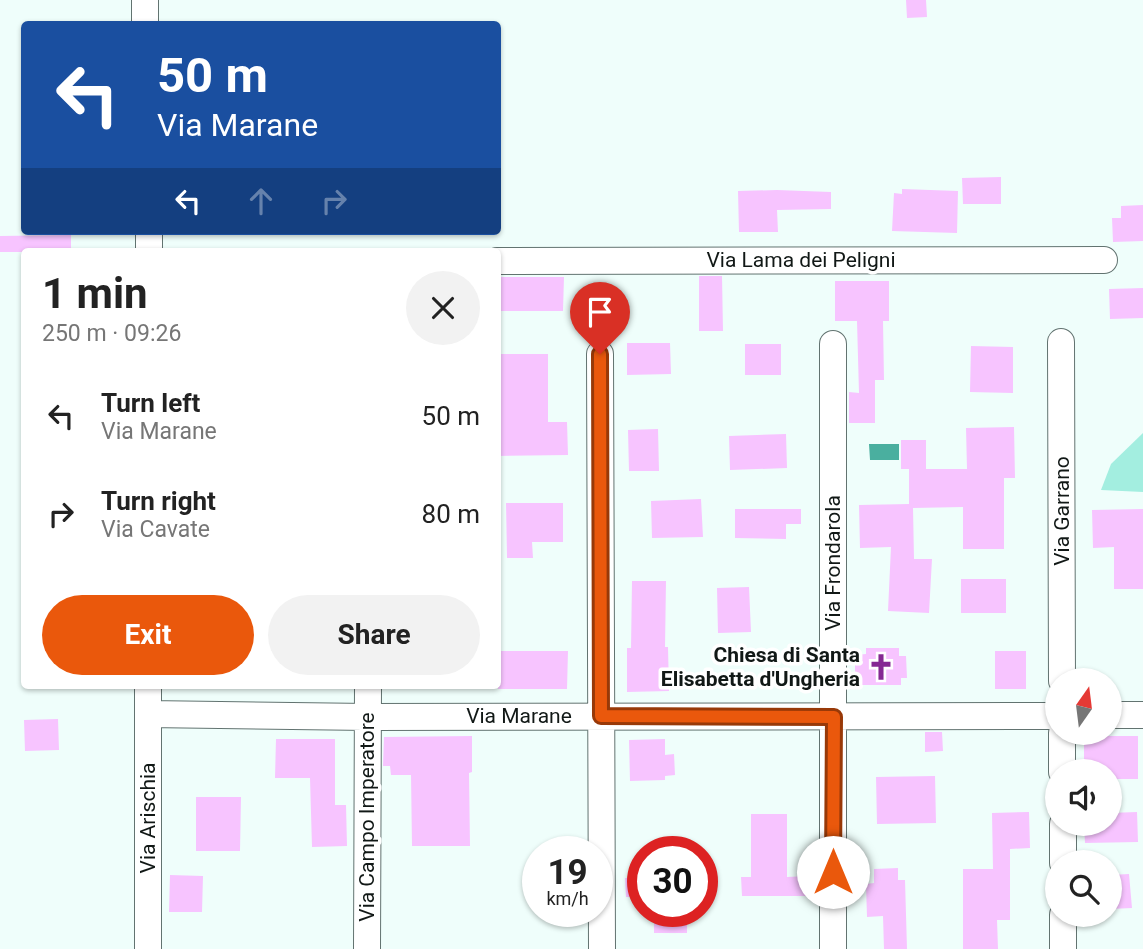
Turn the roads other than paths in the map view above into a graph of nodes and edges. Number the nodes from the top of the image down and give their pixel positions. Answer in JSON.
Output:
{"nodes":[{"id":1,"x":145,"y":0,"type":"edge"},
{"id":2,"x":145,"y":21,"type":"edge"},
{"id":3,"x":1104,"y":260,"type":"dead end"},
{"id":4,"x":501,"y":261,"type":"edge"},
{"id":5,"x":1061,"y":342,"type":"dead end"},
{"id":6,"x":833,"y":344,"type":"dead end"},
{"id":7,"x":600,"y":354,"type":"dead end"},
{"id":8,"x":1062,"y":668,"type":"edge"},
{"id":9,"x":148,"y":689,"type":"edge"},
{"id":10,"x":368,"y":689,"type":"edge"},
{"id":11,"x":148,"y":714,"type":"junction"},
{"id":12,"x":1122,"y":715,"type":"edge"},
{"id":13,"x":1143,"y":715,"type":"edge"},
{"id":14,"x":601,"y":716,"type":"junction"},
{"id":15,"x":1045,"y":716,"type":"edge"},
{"id":16,"x":368,"y":717,"type":"junction"},
{"id":17,"x":834,"y":717,"type":"junction"},
{"id":18,"x":1063,"y":927,"type":"edge"},
{"id":19,"x":148,"y":949,"type":"edge"},
{"id":20,"x":367,"y":949,"type":"edge"},
{"id":21,"x":601,"y":949,"type":"edge"},
{"id":22,"x":833,"y":949,"type":"edge"},
{"id":23,"x":1063,"y":949,"type":"edge"}],
"edges":[{"from":1,"to":2,"type":"street"},
{"from":3,"to":4,"type":"street","name":"Via Lama dei Peligni"},
{"from":5,"to":8,"type":"street","name":"Via Garrano"},
{"from":6,"to":17,"type":"street","name":"Via Frondarola"},
{"from":7,"to":14,"type":"street"},
{"from":9,"to":11,"type":"street","name":"Via Arischia"},
{"from":10,"to":16,"type":"street","name":"Via Campo Imperatore"},
{"from":11,"to":16,"type":"street","name":"Via Marane"},
{"from":11,"to":19,"type":"street","name":"Via Arischia"},
{"from":12,"to":13,"type":"street"},
{"from":14,"to":16,"type":"street","name":"Via Marane"},
{"from":14,"to":17,"type":"street","name":"Via Marane"},
{"from":14,"to":21,"type":"street"},
{"from":15,"to":17,"type":"street","name":"Via Marane"},
{"from":16,"to":20,"type":"street","name":"Via Campo Imperatore"},
{"from":17,"to":22,"type":"street","name":"Via Frondarola"},
{"from":18,"to":23,"type":"street"}]}
